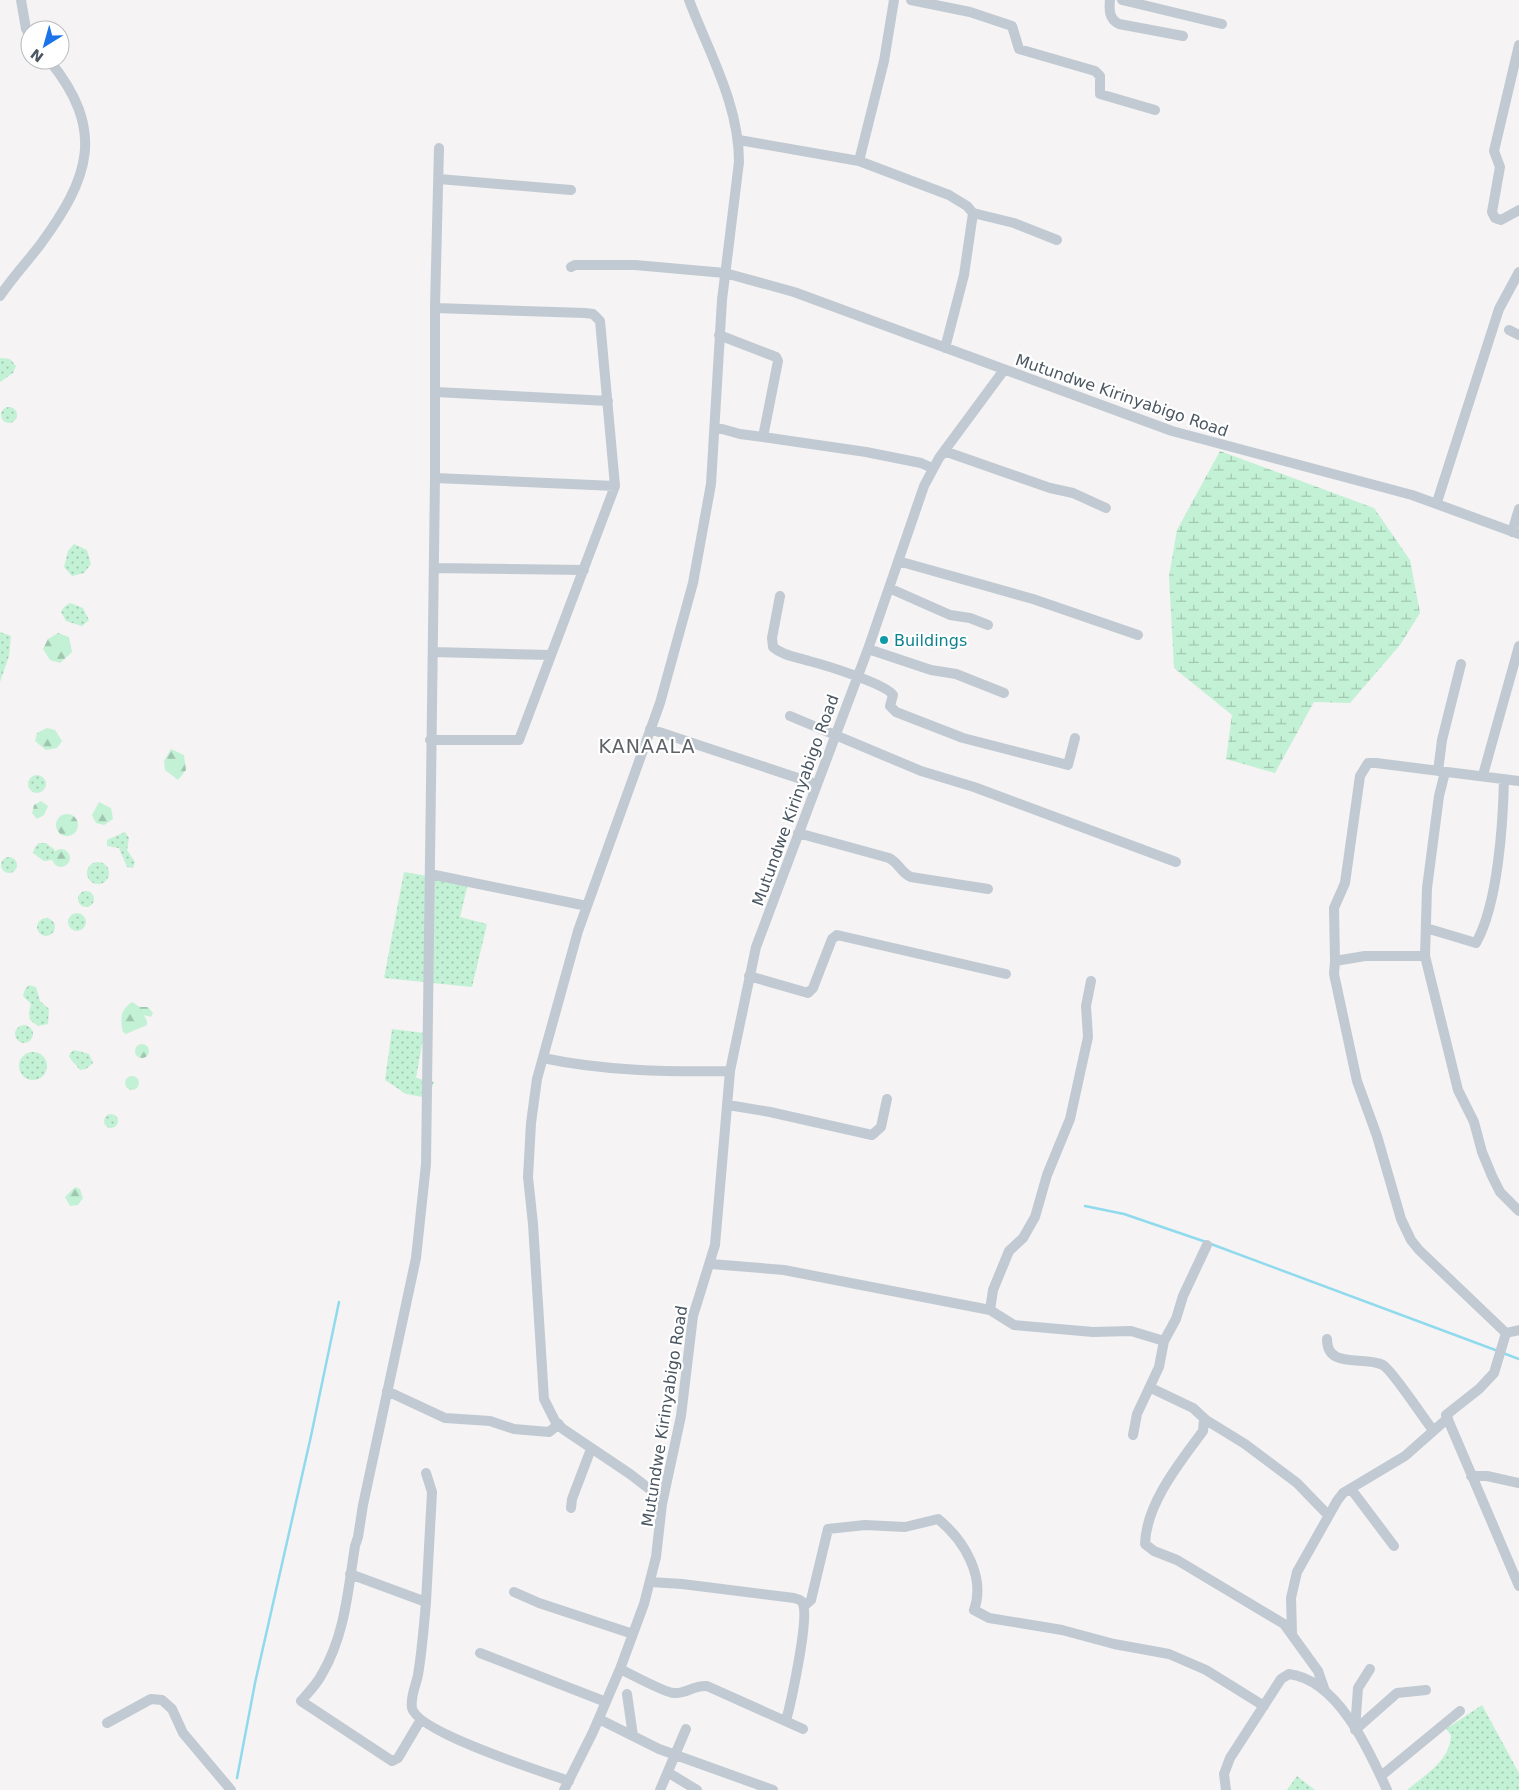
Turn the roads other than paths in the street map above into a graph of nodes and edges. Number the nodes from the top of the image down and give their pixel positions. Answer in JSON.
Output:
{"nodes":[{"id":1,"x":22,"y":0,"type":"edge"},
{"id":2,"x":689,"y":0,"type":"edge"},
{"id":3,"x":894,"y":0,"type":"edge"},
{"id":4,"x":911,"y":0,"type":"edge"},
{"id":5,"x":1110,"y":0,"type":"edge"},
{"id":6,"x":1122,"y":0,"type":"edge"},
{"id":7,"x":25,"y":20,"type":"edge"},
{"id":8,"x":1222,"y":24,"type":"dead end"},
{"id":9,"x":1183,"y":36,"type":"dead end"},
{"id":10,"x":1519,"y":45,"type":"edge"},
{"id":11,"x":57,"y":70,"type":"edge"},
{"id":12,"x":1156,"y":110,"type":"dead end"},
{"id":13,"x":739,"y":140,"type":"junction"},
{"id":14,"x":439,"y":148,"type":"dead end"},
{"id":15,"x":859,"y":162,"type":"junction"},
{"id":16,"x":439,"y":179,"type":"junction"},
{"id":17,"x":571,"y":190,"type":"dead end"},
{"id":18,"x":1519,"y":210,"type":"edge"},
{"id":19,"x":973,"y":213,"type":"junction"},
{"id":20,"x":1058,"y":240,"type":"dead end"},
{"id":21,"x":571,"y":267,"type":"dead end"},
{"id":22,"x":1519,"y":272,"type":"edge"},
{"id":23,"x":725,"y":273,"type":"junction"},
{"id":24,"x":0,"y":296,"type":"edge"},
{"id":25,"x":435,"y":308,"type":"junction"},
{"id":26,"x":1509,"y":330,"type":"dead end"},
{"id":27,"x":719,"y":335,"type":"junction"},
{"id":28,"x":1519,"y":335,"type":"edge"},
{"id":29,"x":945,"y":348,"type":"junction"},
{"id":30,"x":1004,"y":370,"type":"junction"},
{"id":31,"x":436,"y":392,"type":"junction"},
{"id":32,"x":608,"y":401,"type":"junction"},
{"id":33,"x":715,"y":427,"type":"junction"},
{"id":34,"x":763,"y":437,"type":"junction"},
{"id":35,"x":944,"y":451,"type":"junction"},
{"id":36,"x":932,"y":468,"type":"junction"},
{"id":37,"x":435,"y":478,"type":"junction"},
{"id":38,"x":615,"y":486,"type":"junction"},
{"id":39,"x":1437,"y":502,"type":"junction"},
{"id":40,"x":1106,"y":508,"type":"dead end"},
{"id":41,"x":1519,"y":509,"type":"edge"},
{"id":42,"x":1516,"y":533,"type":"edge"},
{"id":43,"x":898,"y":561,"type":"junction"},
{"id":44,"x":434,"y":568,"type":"junction"},
{"id":45,"x":584,"y":570,"type":"junction"},
{"id":46,"x":889,"y":588,"type":"junction"},
{"id":47,"x":780,"y":596,"type":"dead end"},
{"id":48,"x":988,"y":625,"type":"dead end"},
{"id":49,"x":1138,"y":635,"type":"dead end"},
{"id":50,"x":1519,"y":646,"type":"edge"},
{"id":51,"x":868,"y":649,"type":"junction"},
{"id":52,"x":433,"y":652,"type":"junction"},
{"id":53,"x":552,"y":655,"type":"junction"},
{"id":54,"x":1461,"y":664,"type":"dead end"},
{"id":55,"x":856,"y":677,"type":"junction"},
{"id":56,"x":1004,"y":693,"type":"dead end"},
{"id":57,"x":790,"y":716,"type":"dead end"},
{"id":58,"x":650,"y":729,"type":"junction"},
{"id":59,"x":835,"y":734,"type":"junction"},
{"id":60,"x":1075,"y":738,"type":"dead end"},
{"id":61,"x":430,"y":740,"type":"junction"},
{"id":62,"x":1441,"y":771,"type":"junction"},
{"id":63,"x":1483,"y":775,"type":"junction"},
{"id":64,"x":1504,"y":779,"type":"junction"},
{"id":65,"x":1519,"y":780,"type":"edge"},
{"id":66,"x":816,"y":784,"type":"junction"},
{"id":67,"x":798,"y":833,"type":"junction"},
{"id":68,"x":1176,"y":862,"type":"dead end"},
{"id":69,"x":430,"y":874,"type":"junction"},
{"id":70,"x":988,"y":889,"type":"dead end"},
{"id":71,"x":587,"y":906,"type":"junction"},
{"id":72,"x":1426,"y":928,"type":"junction"},
{"id":73,"x":1425,"y":956,"type":"junction"},
{"id":74,"x":1335,"y":960,"type":"junction"},
{"id":75,"x":1006,"y":974,"type":"dead end"},
{"id":76,"x":749,"y":976,"type":"junction"},
{"id":77,"x":1091,"y":981,"type":"dead end"},
{"id":78,"x":543,"y":1058,"type":"junction"},
{"id":79,"x":730,"y":1071,"type":"junction"},
{"id":80,"x":887,"y":1099,"type":"dead end"},
{"id":81,"x":728,"y":1105,"type":"junction"},
{"id":82,"x":1519,"y":1211,"type":"edge"},
{"id":83,"x":1207,"y":1245,"type":"dead end"},
{"id":84,"x":710,"y":1264,"type":"junction"},
{"id":85,"x":990,"y":1310,"type":"junction"},
{"id":86,"x":1519,"y":1330,"type":"edge"},
{"id":87,"x":1506,"y":1333,"type":"junction"},
{"id":88,"x":1328,"y":1339,"type":"dead end"},
{"id":89,"x":1164,"y":1341,"type":"junction"},
{"id":90,"x":1151,"y":1388,"type":"junction"},
{"id":91,"x":387,"y":1391,"type":"junction"},
{"id":92,"x":1448,"y":1418,"type":"junction"},
{"id":93,"x":1204,"y":1419,"type":"junction"},
{"id":94,"x":559,"y":1424,"type":"junction"},
{"id":95,"x":1433,"y":1430,"type":"junction"},
{"id":96,"x":1133,"y":1435,"type":"dead end"},
{"id":97,"x":591,"y":1449,"type":"junction"},
{"id":98,"x":426,"y":1473,"type":"dead end"},
{"id":99,"x":1472,"y":1476,"type":"junction"},
{"id":100,"x":1519,"y":1483,"type":"edge"},
{"id":101,"x":1351,"y":1489,"type":"junction"},
{"id":102,"x":662,"y":1504,"type":"junction"},
{"id":103,"x":571,"y":1508,"type":"dead end"},
{"id":104,"x":1328,"y":1515,"type":"junction"},
{"id":105,"x":1394,"y":1546,"type":"dead end"},
{"id":106,"x":350,"y":1574,"type":"junction"},
{"id":107,"x":650,"y":1582,"type":"junction"},
{"id":108,"x":1519,"y":1586,"type":"edge"},
{"id":109,"x":514,"y":1592,"type":"dead end"},
{"id":110,"x":426,"y":1602,"type":"junction"},
{"id":111,"x":804,"y":1606,"type":"junction"},
{"id":112,"x":1292,"y":1633,"type":"junction"},
{"id":113,"x":633,"y":1634,"type":"junction"},
{"id":114,"x":480,"y":1653,"type":"dead end"},
{"id":115,"x":620,"y":1669,"type":"junction"},
{"id":116,"x":1370,"y":1669,"type":"dead end"},
{"id":117,"x":1426,"y":1690,"type":"dead end"},
{"id":118,"x":1325,"y":1691,"type":"junction"},
{"id":119,"x":627,"y":1694,"type":"dead end"},
{"id":120,"x":606,"y":1702,"type":"junction"},
{"id":121,"x":1264,"y":1706,"type":"junction"},
{"id":122,"x":1460,"y":1711,"type":"dead end"},
{"id":123,"x":599,"y":1719,"type":"junction"},
{"id":124,"x":420,"y":1720,"type":"junction"},
{"id":125,"x":786,"y":1721,"type":"junction"},
{"id":126,"x":106,"y":1724,"type":"dead end"},
{"id":127,"x":686,"y":1728,"type":"dead end"},
{"id":128,"x":803,"y":1729,"type":"dead end"},
{"id":129,"x":1355,"y":1730,"type":"junction"},
{"id":130,"x":633,"y":1736,"type":"junction"},
{"id":131,"x":676,"y":1756,"type":"junction"},
{"id":132,"x":669,"y":1773,"type":"junction"},
{"id":133,"x":1381,"y":1776,"type":"junction"},
{"id":134,"x":567,"y":1785,"type":"edge"},
{"id":135,"x":231,"y":1790,"type":"edge"},
{"id":136,"x":660,"y":1790,"type":"edge"},
{"id":137,"x":698,"y":1790,"type":"edge"},
{"id":138,"x":773,"y":1790,"type":"edge"},
{"id":139,"x":1226,"y":1790,"type":"edge"},
{"id":140,"x":1387,"y":1790,"type":"edge"}],
"edges":[{"from":1,"to":7,"type":"street"},
{"from":2,"to":13,"type":"street"},
{"from":3,"to":15,"type":"street"},
{"from":4,"to":12,"type":"street"},
{"from":5,"to":9,"type":"street"},
{"from":6,"to":8,"type":"street"},
{"from":10,"to":18,"type":"street"},
{"from":11,"to":24,"type":"street"},
{"from":13,"to":15,"type":"street"},
{"from":13,"to":23,"type":"street"},
{"from":14,"to":16,"type":"street"},
{"from":15,"to":19,"type":"street"},
{"from":16,"to":17,"type":"street"},
{"from":16,"to":25,"type":"street"},
{"from":19,"to":20,"type":"street"},
{"from":19,"to":29,"type":"street"},
{"from":21,"to":23,"type":"street"},
{"from":22,"to":39,"type":"street"},
{"from":23,"to":27,"type":"street"},
{"from":23,"to":29,"type":"street"},
{"from":25,"to":31,"type":"street"},
{"from":25,"to":32,"type":"street"},
{"from":26,"to":28,"type":"street"},
{"from":27,"to":33,"type":"street"},
{"from":27,"to":34,"type":"street"},
{"from":29,"to":30,"type":"street"},
{"from":30,"to":35,"type":"street","name":"Mutundwe Kirinyabigo Road"},
{"from":30,"to":39,"type":"street","name":"Mutundwe Kirinyabigo Road"},
{"from":31,"to":32,"type":"street"},
{"from":31,"to":37,"type":"street"},
{"from":32,"to":38,"type":"street"},
{"from":33,"to":34,"type":"street"},
{"from":33,"to":58,"type":"street"},
{"from":34,"to":36,"type":"street"},
{"from":35,"to":36,"type":"street","name":"Mutundwe Kirinyabigo Road"},
{"from":35,"to":40,"type":"street"},
{"from":36,"to":43,"type":"street","name":"Mutundwe Kirinyabigo Road"},
{"from":37,"to":38,"type":"street"},
{"from":37,"to":44,"type":"street"},
{"from":38,"to":45,"type":"street"},
{"from":39,"to":42,"type":"street","name":"Mutundwe Kirinyabigo Road"},
{"from":41,"to":42,"type":"street"},
{"from":43,"to":46,"type":"street","name":"Mutundwe Kirinyabigo Road"},
{"from":43,"to":49,"type":"street"},
{"from":44,"to":45,"type":"street"},
{"from":44,"to":52,"type":"street"},
{"from":45,"to":53,"type":"street"},
{"from":46,"to":48,"type":"street"},
{"from":46,"to":51,"type":"street","name":"Mutundwe Kirinyabigo Road"},
{"from":47,"to":55,"type":"street"},
{"from":50,"to":63,"type":"street"},
{"from":51,"to":55,"type":"street","name":"Mutundwe Kirinyabigo Road"},
{"from":51,"to":56,"type":"street"},
{"from":52,"to":53,"type":"street"},
{"from":52,"to":61,"type":"street"},
{"from":53,"to":61,"type":"street"},
{"from":54,"to":62,"type":"street"},
{"from":55,"to":59,"type":"street","name":"Mutundwe Kirinyabigo Road"},
{"from":55,"to":60,"type":"street"},
{"from":57,"to":59,"type":"street"},
{"from":58,"to":66,"type":"street"},
{"from":58,"to":71,"type":"street"},
{"from":59,"to":66,"type":"street","name":"Mutundwe Kirinyabigo Road"},
{"from":59,"to":68,"type":"street"},
{"from":61,"to":69,"type":"street"},
{"from":62,"to":63,"type":"street"},
{"from":62,"to":72,"type":"street"},
{"from":62,"to":74,"type":"street"},
{"from":63,"to":64,"type":"street"},
{"from":64,"to":65,"type":"street"},
{"from":64,"to":72,"type":"street"},
{"from":66,"to":67,"type":"street","name":"Mutundwe Kirinyabigo Road"},
{"from":67,"to":70,"type":"street"},
{"from":67,"to":76,"type":"street","name":"Mutundwe Kirinyabigo Road"},
{"from":69,"to":71,"type":"street"},
{"from":69,"to":91,"type":"street"},
{"from":71,"to":78,"type":"street"},
{"from":72,"to":73,"type":"street"},
{"from":73,"to":74,"type":"street"},
{"from":73,"to":82,"type":"street"},
{"from":74,"to":87,"type":"street"},
{"from":75,"to":76,"type":"street"},
{"from":76,"to":79,"type":"street","name":"Mutundwe Kirinyabigo Road"},
{"from":77,"to":85,"type":"street"},
{"from":78,"to":79,"type":"street"},
{"from":78,"to":94,"type":"street"},
{"from":79,"to":81,"type":"street","name":"Mutundwe Kirinyabigo Road"},
{"from":80,"to":81,"type":"street"},
{"from":81,"to":84,"type":"street","name":"Mutundwe Kirinyabigo Road"},
{"from":83,"to":89,"type":"street"},
{"from":84,"to":85,"type":"street"},
{"from":84,"to":102,"type":"street","name":"Mutundwe Kirinyabigo Road"},
{"from":85,"to":89,"type":"street"},
{"from":86,"to":87,"type":"street"},
{"from":87,"to":92,"type":"street"},
{"from":88,"to":95,"type":"street"},
{"from":89,"to":90,"type":"street"},
{"from":90,"to":93,"type":"street"},
{"from":90,"to":96,"type":"street"},
{"from":91,"to":94,"type":"street"},
{"from":91,"to":106,"type":"street"},
{"from":92,"to":95,"type":"street"},
{"from":92,"to":99,"type":"street"},
{"from":93,"to":104,"type":"street"},
{"from":93,"to":112,"type":"street"},
{"from":94,"to":97,"type":"street"},
{"from":95,"to":101,"type":"street"},
{"from":97,"to":102,"type":"street"},
{"from":97,"to":103,"type":"street"},
{"from":98,"to":110,"type":"street"},
{"from":99,"to":100,"type":"street"},
{"from":99,"to":108,"type":"street"},
{"from":101,"to":104,"type":"street"},
{"from":101,"to":105,"type":"street"},
{"from":102,"to":107,"type":"street","name":"Mutundwe Kirinyabigo Road"},
{"from":104,"to":112,"type":"street"},
{"from":106,"to":110,"type":"street"},
{"from":106,"to":124,"type":"street"},
{"from":107,"to":111,"type":"street"},
{"from":107,"to":113,"type":"street","name":"Mutundwe Kirinyabigo Road"},
{"from":109,"to":113,"type":"street"},
{"from":110,"to":124,"type":"street"},
{"from":111,"to":121,"type":"street"},
{"from":111,"to":125,"type":"street"},
{"from":112,"to":118,"type":"street"},
{"from":113,"to":115,"type":"street","name":"Mutundwe Kirinyabigo Road"},
{"from":114,"to":120,"type":"street"},
{"from":115,"to":120,"type":"street","name":"Mutundwe Kirinyabigo Road"},
{"from":115,"to":125,"type":"street"},
{"from":116,"to":129,"type":"street"},
{"from":117,"to":129,"type":"street"},
{"from":118,"to":121,"type":"street"},
{"from":118,"to":129,"type":"street"},
{"from":119,"to":130,"type":"street"},
{"from":120,"to":123,"type":"street","name":"Mutundwe Kirinyabigo Road"},
{"from":121,"to":139,"type":"street"},
{"from":122,"to":133,"type":"street"},
{"from":123,"to":130,"type":"street"},
{"from":123,"to":134,"type":"street","name":"Mutundwe Kirinyabigo Road"},
{"from":124,"to":134,"type":"street"},
{"from":125,"to":128,"type":"street"},
{"from":126,"to":135,"type":"street"},
{"from":127,"to":131,"type":"street"},
{"from":129,"to":133,"type":"street"},
{"from":130,"to":131,"type":"street"},
{"from":131,"to":132,"type":"street"},
{"from":131,"to":138,"type":"street"},
{"from":132,"to":136,"type":"street"},
{"from":132,"to":137,"type":"street"},
{"from":133,"to":140,"type":"street"}]}
